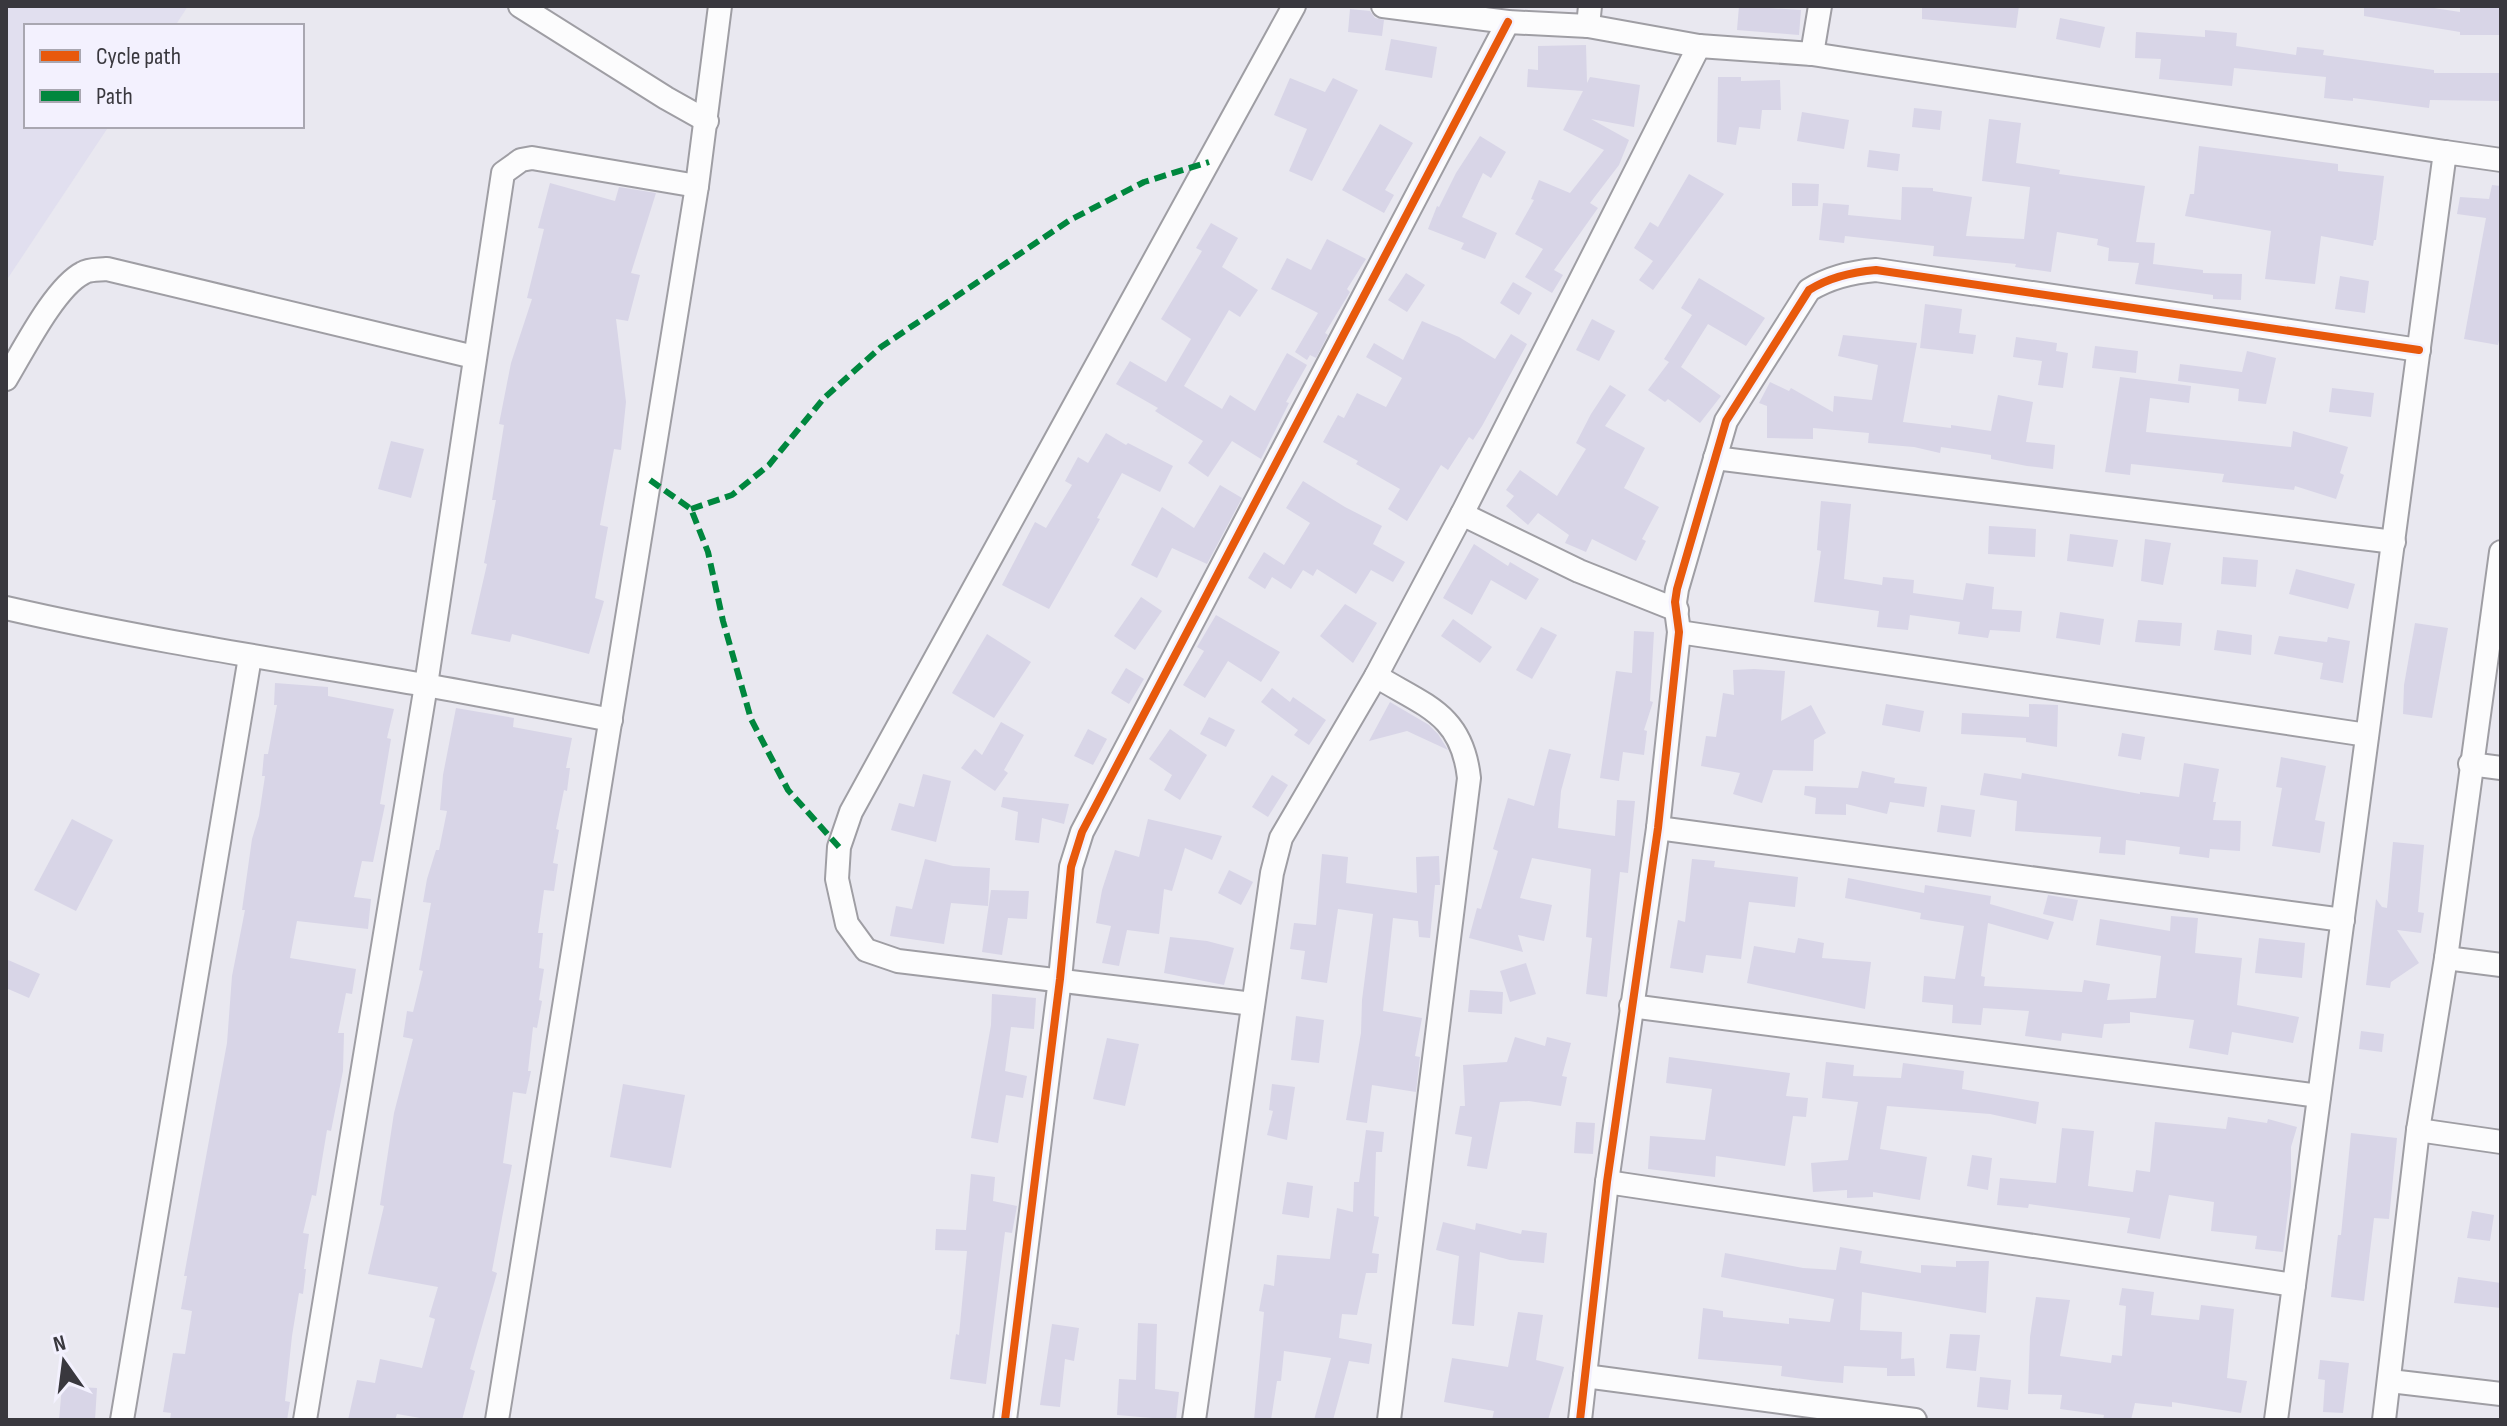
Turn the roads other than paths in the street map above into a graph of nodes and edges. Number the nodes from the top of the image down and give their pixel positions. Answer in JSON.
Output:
{"nodes":[{"id":1,"x":520,"y":6,"type":"edge"},
{"id":2,"x":720,"y":6,"type":"edge"},
{"id":3,"x":1294,"y":6,"type":"edge"},
{"id":4,"x":1383,"y":6,"type":"edge"},
{"id":5,"x":1820,"y":6,"type":"edge"},
{"id":6,"x":1589,"y":16,"type":"edge"},
{"id":7,"x":1508,"y":22,"type":"junction"},
{"id":8,"x":1699,"y":46,"type":"junction"},
{"id":9,"x":1812,"y":54,"type":"junction"},
{"id":10,"x":707,"y":121,"type":"junction"},
{"id":11,"x":2445,"y":152,"type":"junction"},
{"id":12,"x":2501,"y":160,"type":"edge"},
{"id":13,"x":697,"y":186,"type":"junction"},
{"id":14,"x":2419,"y":350,"type":"junction"},
{"id":15,"x":474,"y":357,"type":"junction"},
{"id":16,"x":6,"y":379,"type":"edge"},
{"id":17,"x":1715,"y":458,"type":"junction"},
{"id":18,"x":1462,"y":514,"type":"junction"},
{"id":19,"x":2394,"y":542,"type":"junction"},
{"id":20,"x":2501,"y":552,"type":"edge"},
{"id":21,"x":2499,"y":578,"type":"edge"},
{"id":22,"x":6,"y":608,"type":"edge"},
{"id":23,"x":1678,"y":621,"type":"junction"},
{"id":24,"x":250,"y":657,"type":"junction"},
{"id":25,"x":1376,"y":676,"type":"junction"},
{"id":26,"x":426,"y":685,"type":"junction"},
{"id":27,"x":611,"y":720,"type":"junction"},
{"id":28,"x":2367,"y":735,"type":"junction"},
{"id":29,"x":2470,"y":764,"type":"junction"},
{"id":30,"x":2501,"y":768,"type":"edge"},
{"id":31,"x":1658,"y":828,"type":"junction"},
{"id":32,"x":2343,"y":920,"type":"junction"},
{"id":33,"x":2446,"y":958,"type":"junction"},
{"id":34,"x":2501,"y":965,"type":"edge"},
{"id":35,"x":1060,"y":979,"type":"junction"},
{"id":36,"x":1253,"y":1004,"type":"junction"},
{"id":37,"x":1631,"y":1006,"type":"junction"},
{"id":38,"x":2319,"y":1096,"type":"junction"},
{"id":39,"x":2418,"y":1130,"type":"junction"},
{"id":40,"x":2501,"y":1142,"type":"edge"},
{"id":41,"x":1607,"y":1182,"type":"junction"},
{"id":42,"x":2294,"y":1285,"type":"junction"},
{"id":43,"x":1585,"y":1376,"type":"junction"},
{"id":44,"x":2390,"y":1381,"type":"junction"},
{"id":45,"x":2501,"y":1394,"type":"edge"},
{"id":46,"x":122,"y":1420,"type":"edge"},
{"id":47,"x":305,"y":1420,"type":"edge"},
{"id":48,"x":497,"y":1420,"type":"edge"},
{"id":49,"x":1005,"y":1420,"type":"edge"},
{"id":50,"x":1194,"y":1420,"type":"edge"},
{"id":51,"x":1389,"y":1420,"type":"edge"},
{"id":52,"x":1580,"y":1420,"type":"edge"},
{"id":53,"x":1915,"y":1420,"type":"edge"},
{"id":54,"x":2276,"y":1420,"type":"edge"},
{"id":55,"x":2384,"y":1420,"type":"edge"}],
"edges":[{"from":1,"to":10,"type":"street"},
{"from":2,"to":10,"type":"street"},
{"from":3,"to":35,"type":"street"},
{"from":4,"to":7,"type":"street"},
{"from":5,"to":9,"type":"street"},
{"from":6,"to":7,"type":"street"},
{"from":6,"to":8,"type":"street"},
{"from":7,"to":35,"type":"street"},
{"from":8,"to":9,"type":"street"},
{"from":8,"to":18,"type":"street"},
{"from":9,"to":11,"type":"street"},
{"from":10,"to":13,"type":"street"},
{"from":11,"to":12,"type":"street"},
{"from":11,"to":14,"type":"street"},
{"from":13,"to":15,"type":"street"},
{"from":13,"to":27,"type":"street"},
{"from":14,"to":17,"type":"street"},
{"from":14,"to":19,"type":"street"},
{"from":15,"to":16,"type":"street"},
{"from":15,"to":26,"type":"street"},
{"from":17,"to":19,"type":"street"},
{"from":17,"to":23,"type":"street"},
{"from":18,"to":23,"type":"street"},
{"from":18,"to":25,"type":"street"},
{"from":19,"to":28,"type":"street"},
{"from":20,"to":21,"type":"street"},
{"from":21,"to":29,"type":"street"},
{"from":22,"to":24,"type":"street"},
{"from":23,"to":28,"type":"street"},
{"from":23,"to":31,"type":"street"},
{"from":24,"to":26,"type":"street"},
{"from":24,"to":46,"type":"street"},
{"from":25,"to":36,"type":"street"},
{"from":25,"to":51,"type":"street"},
{"from":26,"to":27,"type":"street"},
{"from":26,"to":47,"type":"street"},
{"from":27,"to":48,"type":"street"},
{"from":28,"to":32,"type":"street"},
{"from":29,"to":30,"type":"street"},
{"from":29,"to":33,"type":"street"},
{"from":31,"to":32,"type":"street"},
{"from":31,"to":37,"type":"street"},
{"from":32,"to":38,"type":"street"},
{"from":33,"to":34,"type":"street"},
{"from":33,"to":39,"type":"street"},
{"from":35,"to":36,"type":"street"},
{"from":35,"to":49,"type":"street"},
{"from":36,"to":50,"type":"street"},
{"from":37,"to":38,"type":"street"},
{"from":37,"to":41,"type":"street"},
{"from":38,"to":42,"type":"street"},
{"from":39,"to":40,"type":"street"},
{"from":39,"to":44,"type":"street"},
{"from":41,"to":42,"type":"street"},
{"from":41,"to":43,"type":"street"},
{"from":42,"to":54,"type":"street"},
{"from":43,"to":52,"type":"street"},
{"from":43,"to":53,"type":"street"},
{"from":44,"to":45,"type":"street"},
{"from":44,"to":55,"type":"street"}]}
